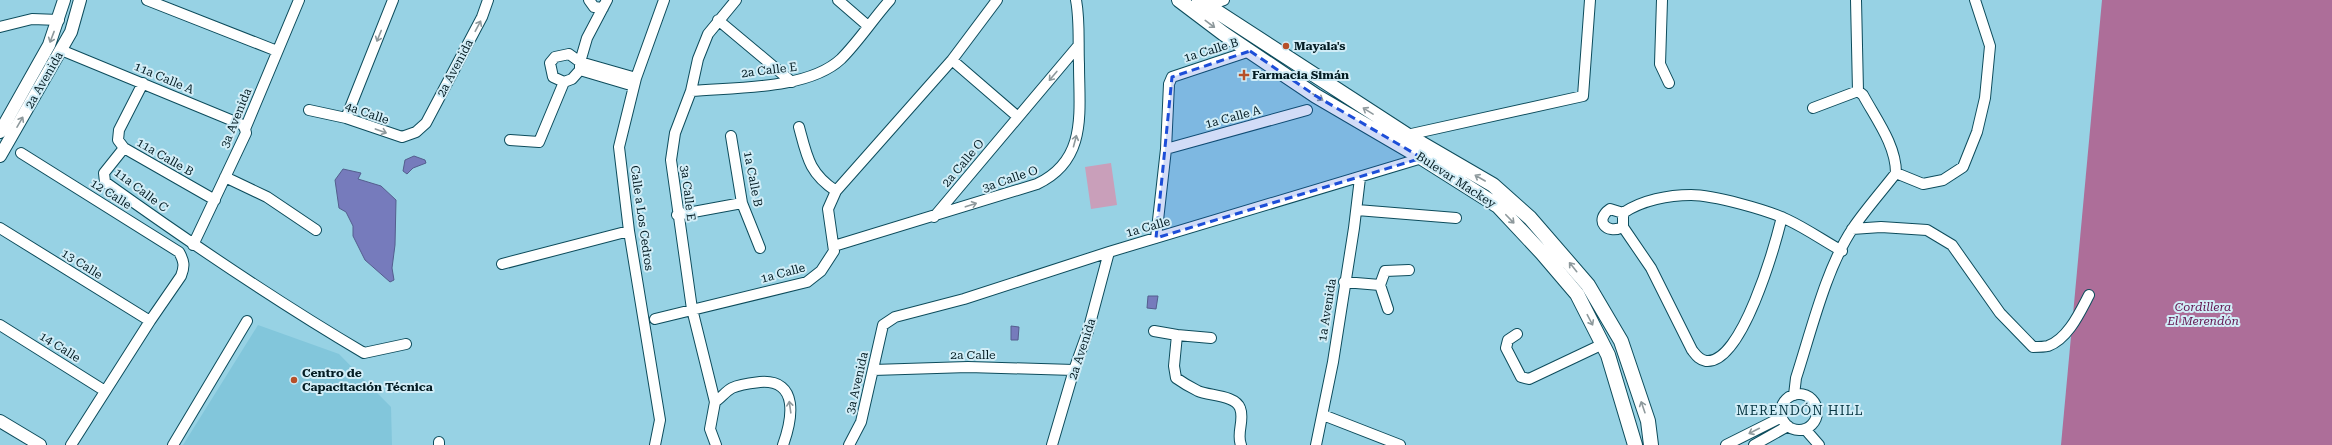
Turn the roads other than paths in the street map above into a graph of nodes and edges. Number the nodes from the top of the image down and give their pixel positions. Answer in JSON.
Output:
{"nodes":[{"id":1,"x":64,"y":0,"type":"edge"},
{"id":2,"x":80,"y":0,"type":"edge"},
{"id":3,"x":146,"y":0,"type":"edge"},
{"id":4,"x":300,"y":0,"type":"edge"},
{"id":5,"x":393,"y":0,"type":"edge"},
{"id":6,"x":488,"y":0,"type":"edge"},
{"id":7,"x":589,"y":0,"type":"edge"},
{"id":8,"x":664,"y":0,"type":"edge"},
{"id":9,"x":736,"y":0,"type":"edge"},
{"id":10,"x":838,"y":0,"type":"edge"},
{"id":11,"x":890,"y":0,"type":"edge"},
{"id":12,"x":997,"y":0,"type":"edge"},
{"id":13,"x":1076,"y":0,"type":"edge"},
{"id":14,"x":1179,"y":0,"type":"edge"},
{"id":15,"x":1224,"y":0,"type":"edge"},
{"id":16,"x":1590,"y":0,"type":"edge"},
{"id":17,"x":1662,"y":0,"type":"edge"},
{"id":18,"x":1856,"y":0,"type":"edge"},
{"id":19,"x":1975,"y":0,"type":"edge"},
{"id":20,"x":1203,"y":3,"type":"edge"},
{"id":21,"x":605,"y":4,"type":"edge"},
{"id":22,"x":59,"y":20,"type":"junction"},
{"id":23,"x":718,"y":20,"type":"junction"},
{"id":24,"x":868,"y":26,"type":"junction"},
{"id":25,"x":0,"y":27,"type":"edge"},
{"id":26,"x":1078,"y":46,"type":"junction"},
{"id":27,"x":277,"y":51,"type":"junction"},
{"id":28,"x":1250,"y":51,"type":"junction"},
{"id":29,"x":66,"y":52,"type":"junction"},
{"id":30,"x":952,"y":60,"type":"junction"},
{"id":31,"x":580,"y":66,"type":"junction"},
{"id":32,"x":564,"y":82,"type":"junction"},
{"id":33,"x":635,"y":82,"type":"junction"},
{"id":34,"x":792,"y":82,"type":"junction"},
{"id":35,"x":1669,"y":82,"type":"dead end"},
{"id":36,"x":143,"y":83,"type":"junction"},
{"id":37,"x":691,"y":91,"type":"junction"},
{"id":38,"x":1858,"y":91,"type":"junction"},
{"id":39,"x":1813,"y":108,"type":"dead end"},
{"id":40,"x":309,"y":110,"type":"dead end"},
{"id":41,"x":1307,"y":110,"type":"dead end"},
{"id":42,"x":1018,"y":117,"type":"junction"},
{"id":43,"x":346,"y":118,"type":"junction"},
{"id":44,"x":1,"y":126,"type":"edge"},
{"id":45,"x":799,"y":127,"type":"dead end"},
{"id":46,"x":246,"y":129,"type":"junction"},
{"id":47,"x":416,"y":132,"type":"joint"},
{"id":48,"x":1407,"y":135,"type":"junction"},
{"id":49,"x":731,"y":136,"type":"dead end"},
{"id":50,"x":510,"y":140,"type":"dead end"},
{"id":51,"x":124,"y":148,"type":"junction"},
{"id":52,"x":1166,"y":149,"type":"junction"},
{"id":53,"x":21,"y":153,"type":"dead end"},
{"id":54,"x":0,"y":156,"type":"edge"},
{"id":55,"x":1422,"y":158,"type":"junction"},
{"id":56,"x":1896,"y":173,"type":"junction"},
{"id":57,"x":225,"y":177,"type":"junction"},
{"id":58,"x":1360,"y":178,"type":"junction"},
{"id":59,"x":836,"y":191,"type":"junction"},
{"id":60,"x":215,"y":200,"type":"junction"},
{"id":61,"x":742,"y":203,"type":"junction"},
{"id":62,"x":1356,"y":210,"type":"junction"},
{"id":63,"x":1624,"y":213,"type":"junction"},
{"id":64,"x":677,"y":215,"type":"junction"},
{"id":65,"x":934,"y":217,"type":"junction"},
{"id":66,"x":1782,"y":217,"type":"junction"},
{"id":67,"x":1456,"y":218,"type":"dead end"},
{"id":68,"x":1623,"y":227,"type":"junction"},
{"id":69,"x":0,"y":228,"type":"edge"},
{"id":70,"x":1852,"y":229,"type":"junction"},
{"id":71,"x":316,"y":230,"type":"dead end"},
{"id":72,"x":629,"y":231,"type":"junction"},
{"id":73,"x":1156,"y":238,"type":"junction"},
{"id":74,"x":193,"y":245,"type":"junction"},
{"id":75,"x":834,"y":246,"type":"junction"},
{"id":76,"x":760,"y":248,"type":"dead end"},
{"id":77,"x":1842,"y":251,"type":"junction"},
{"id":78,"x":1109,"y":252,"type":"junction"},
{"id":79,"x":502,"y":264,"type":"dead end"},
{"id":80,"x":1409,"y":270,"type":"dead end"},
{"id":81,"x":1344,"y":282,"type":"junction"},
{"id":82,"x":1380,"y":285,"type":"junction"},
{"id":83,"x":2089,"y":295,"type":"dead end"},
{"id":84,"x":692,"y":309,"type":"junction"},
{"id":85,"x":1388,"y":309,"type":"dead end"},
{"id":86,"x":655,"y":319,"type":"dead end"},
{"id":87,"x":150,"y":321,"type":"junction"},
{"id":88,"x":247,"y":321,"type":"dead end"},
{"id":89,"x":0,"y":325,"type":"edge"},
{"id":90,"x":883,"y":325,"type":"joint"},
{"id":91,"x":1154,"y":331,"type":"dead end"},
{"id":92,"x":1517,"y":334,"type":"dead end"},
{"id":93,"x":1177,"y":335,"type":"junction"},
{"id":94,"x":1211,"y":338,"type":"dead end"},
{"id":95,"x":406,"y":344,"type":"dead end"},
{"id":96,"x":1603,"y":344,"type":"junction"},
{"id":97,"x":873,"y":370,"type":"junction"},
{"id":98,"x":1074,"y":370,"type":"junction"},
{"id":99,"x":105,"y":391,"type":"junction"},
{"id":100,"x":1794,"y":395,"type":"junction"},
{"id":101,"x":715,"y":402,"type":"junction"},
{"id":102,"x":1323,"y":415,"type":"junction"},
{"id":103,"x":1782,"y":417,"type":"junction"},
{"id":104,"x":0,"y":421,"type":"edge"},
{"id":105,"x":1788,"y":426,"type":"junction"},
{"id":106,"x":1805,"y":429,"type":"junction"},
{"id":107,"x":40,"y":445,"type":"edge"},
{"id":108,"x":71,"y":445,"type":"edge"},
{"id":109,"x":173,"y":445,"type":"edge"},
{"id":110,"x":655,"y":445,"type":"edge"},
{"id":111,"x":716,"y":445,"type":"edge"},
{"id":112,"x":783,"y":445,"type":"edge"},
{"id":113,"x":849,"y":445,"type":"edge"},
{"id":114,"x":1052,"y":445,"type":"edge"},
{"id":115,"x":1241,"y":445,"type":"edge"},
{"id":116,"x":1316,"y":445,"type":"edge"},
{"id":117,"x":1400,"y":445,"type":"edge"},
{"id":118,"x":1635,"y":445,"type":"edge"},
{"id":119,"x":1651,"y":445,"type":"edge"},
{"id":120,"x":1726,"y":445,"type":"edge"},
{"id":121,"x":1754,"y":445,"type":"edge"},
{"id":122,"x":1819,"y":445,"type":"edge"}],
"edges":[{"from":1,"to":22,"type":"street","name":"2a Avenida"},
{"from":2,"to":29,"type":"street","name":"2a Avenida"},
{"from":3,"to":27,"type":"street"},
{"from":4,"to":27,"type":"street","name":"3a Avenida"},
{"from":5,"to":43,"type":"street","one_way":true},
{"from":47,"to":6,"type":"street","name":"2a Avenida","one_way":true},
{"from":7,"to":21,"type":"street"},
{"from":8,"to":33,"type":"street","name":"Calle a Los Cedros"},
{"from":9,"to":23,"type":"street","name":"3a Calle E"},
{"from":10,"to":24,"type":"street"},
{"from":11,"to":24,"type":"street","name":"2a Calle E"},
{"from":12,"to":30,"type":"street"},
{"from":13,"to":26,"type":"street"},
{"from":14,"to":28,"type":"main road","name":"Bulevar Mackey","one_way":true},
{"from":15,"to":20,"type":"street"},
{"from":16,"to":48,"type":"street"},
{"from":17,"to":35,"type":"street"},
{"from":18,"to":38,"type":"street"},
{"from":19,"to":56,"type":"street"},
{"from":48,"to":20,"type":"main road","name":"Bulevar Mackey","one_way":true},
{"from":21,"to":31,"type":"street"},
{"from":22,"to":25,"type":"street"},
{"from":22,"to":44,"type":"street","name":"2a Avenida","one_way":true},
{"from":23,"to":34,"type":"street"},
{"from":23,"to":37,"type":"street","name":"3a Calle E"},
{"from":24,"to":34,"type":"street","name":"2a Calle E"},
{"from":26,"to":42,"type":"street","name":"2a Calle O","one_way":true},
{"from":65,"to":26,"type":"street","name":"3a Calle O","one_way":true},
{"from":27,"to":46,"type":"street","name":"3a Avenida"},
{"from":28,"to":52,"type":"street","name":"1a Calle B"},
{"from":28,"to":55,"type":"main road","name":"Bulevar Mackey","one_way":true},
{"from":29,"to":36,"type":"street","name":"11a Calle A"},
{"from":54,"to":29,"type":"street","name":"2a Avenida","one_way":true},
{"from":30,"to":42,"type":"street"},
{"from":30,"to":59,"type":"street"},
{"from":31,"to":32,"type":"street"},
{"from":31,"to":32,"type":"street"},
{"from":31,"to":33,"type":"street"},
{"from":32,"to":50,"type":"street"},
{"from":33,"to":72,"type":"street","name":"Calle a Los Cedros"},
{"from":34,"to":37,"type":"street","name":"2a Calle E"},
{"from":36,"to":46,"type":"street","name":"11a Calle A"},
{"from":36,"to":51,"type":"street","name":"11a Calle B"},
{"from":37,"to":64,"type":"street","name":"3a Calle E"},
{"from":38,"to":39,"type":"street"},
{"from":38,"to":56,"type":"street"},
{"from":40,"to":43,"type":"street","name":"4a Calle"},
{"from":41,"to":52,"type":"street","name":"1a Calle A"},
{"from":42,"to":65,"type":"street","name":"2a Calle O"},
{"from":43,"to":47,"type":"street","name":"4a Calle","one_way":true},
{"from":45,"to":59,"type":"street"},
{"from":46,"to":57,"type":"street","name":"3a Avenida"},
{"from":119,"to":48,"type":"main road","name":"Bulevar Mackey","one_way":true},
{"from":49,"to":61,"type":"street","name":"1a Calle B"},
{"from":51,"to":60,"type":"street","name":"11a Calle B"},
{"from":51,"to":74,"type":"street","name":"11a Calle C"},
{"from":52,"to":73,"type":"street"},
{"from":53,"to":87,"type":"street","name":"12 Calle"},
{"from":55,"to":58,"type":"street","name":"1a Calle"},
{"from":55,"to":96,"type":"main road","name":"Bulevar Mackey","one_way":true},
{"from":56,"to":70,"type":"street"},
{"from":57,"to":60,"type":"street","name":"3a Avenida"},
{"from":57,"to":71,"type":"street"},
{"from":58,"to":62,"type":"street","name":"1a Avenida"},
{"from":58,"to":73,"type":"street","name":"1a Calle"},
{"from":59,"to":75,"type":"street"},
{"from":60,"to":74,"type":"street","name":"3a Avenida"},
{"from":61,"to":64,"type":"street"},
{"from":61,"to":76,"type":"street","name":"1a Calle B"},
{"from":62,"to":67,"type":"street"},
{"from":62,"to":81,"type":"street","name":"1a Avenida"},
{"from":63,"to":66,"type":"street"},
{"from":63,"to":68,"type":"street"},
{"from":63,"to":68,"type":"street"},
{"from":64,"to":84,"type":"street","name":"3a Calle E"},
{"from":65,"to":75,"type":"street"},
{"from":66,"to":68,"type":"street"},
{"from":66,"to":77,"type":"street"},
{"from":69,"to":87,"type":"street","name":"13 Calle"},
{"from":70,"to":77,"type":"street"},
{"from":70,"to":83,"type":"street"},
{"from":72,"to":79,"type":"street"},
{"from":72,"to":110,"type":"street","name":"Calle a Los Cedros"},
{"from":73,"to":78,"type":"street","name":"1a Calle"},
{"from":74,"to":95,"type":"street","name":"11a Calle C"},
{"from":75,"to":84,"type":"street","name":"1a Calle"},
{"from":77,"to":100,"type":"street"},
{"from":78,"to":90,"type":"street","name":"1a Calle"},
{"from":78,"to":98,"type":"street","name":"2a Avenida"},
{"from":80,"to":82,"type":"street"},
{"from":81,"to":82,"type":"street"},
{"from":81,"to":102,"type":"street","name":"1a Avenida"},
{"from":82,"to":85,"type":"street"},
{"from":84,"to":86,"type":"street","name":"1a Calle"},
{"from":84,"to":101,"type":"street","name":"3a Calle E"},
{"from":87,"to":99,"type":"street"},
{"from":88,"to":109,"type":"street"},
{"from":89,"to":99,"type":"street","name":"14 Calle"},
{"from":90,"to":97,"type":"street","name":"3a Avenida"},
{"from":91,"to":93,"type":"street"},
{"from":92,"to":96,"type":"street"},
{"from":93,"to":94,"type":"street"},
{"from":93,"to":115,"type":"street"},
{"from":96,"to":118,"type":"main road","name":"Bulevar Mackey"},
{"from":97,"to":98,"type":"street","name":"2a Calle"},
{"from":97,"to":113,"type":"street","name":"3a Avenida"},
{"from":98,"to":114,"type":"street","name":"2a Avenida"},
{"from":99,"to":108,"type":"street"},
{"from":100,"to":103,"type":"street"},
{"from":100,"to":106,"type":"street"},
{"from":101,"to":111,"type":"street"},
{"from":112,"to":101,"type":"street","one_way":true},
{"from":102,"to":116,"type":"street","name":"1a Avenida"},
{"from":102,"to":117,"type":"street"},
{"from":103,"to":105,"type":"street"},
{"from":103,"to":120,"type":"street","one_way":true},
{"from":104,"to":107,"type":"street"},
{"from":105,"to":106,"type":"street"},
{"from":105,"to":121,"type":"street"},
{"from":106,"to":122,"type":"street"}]}
